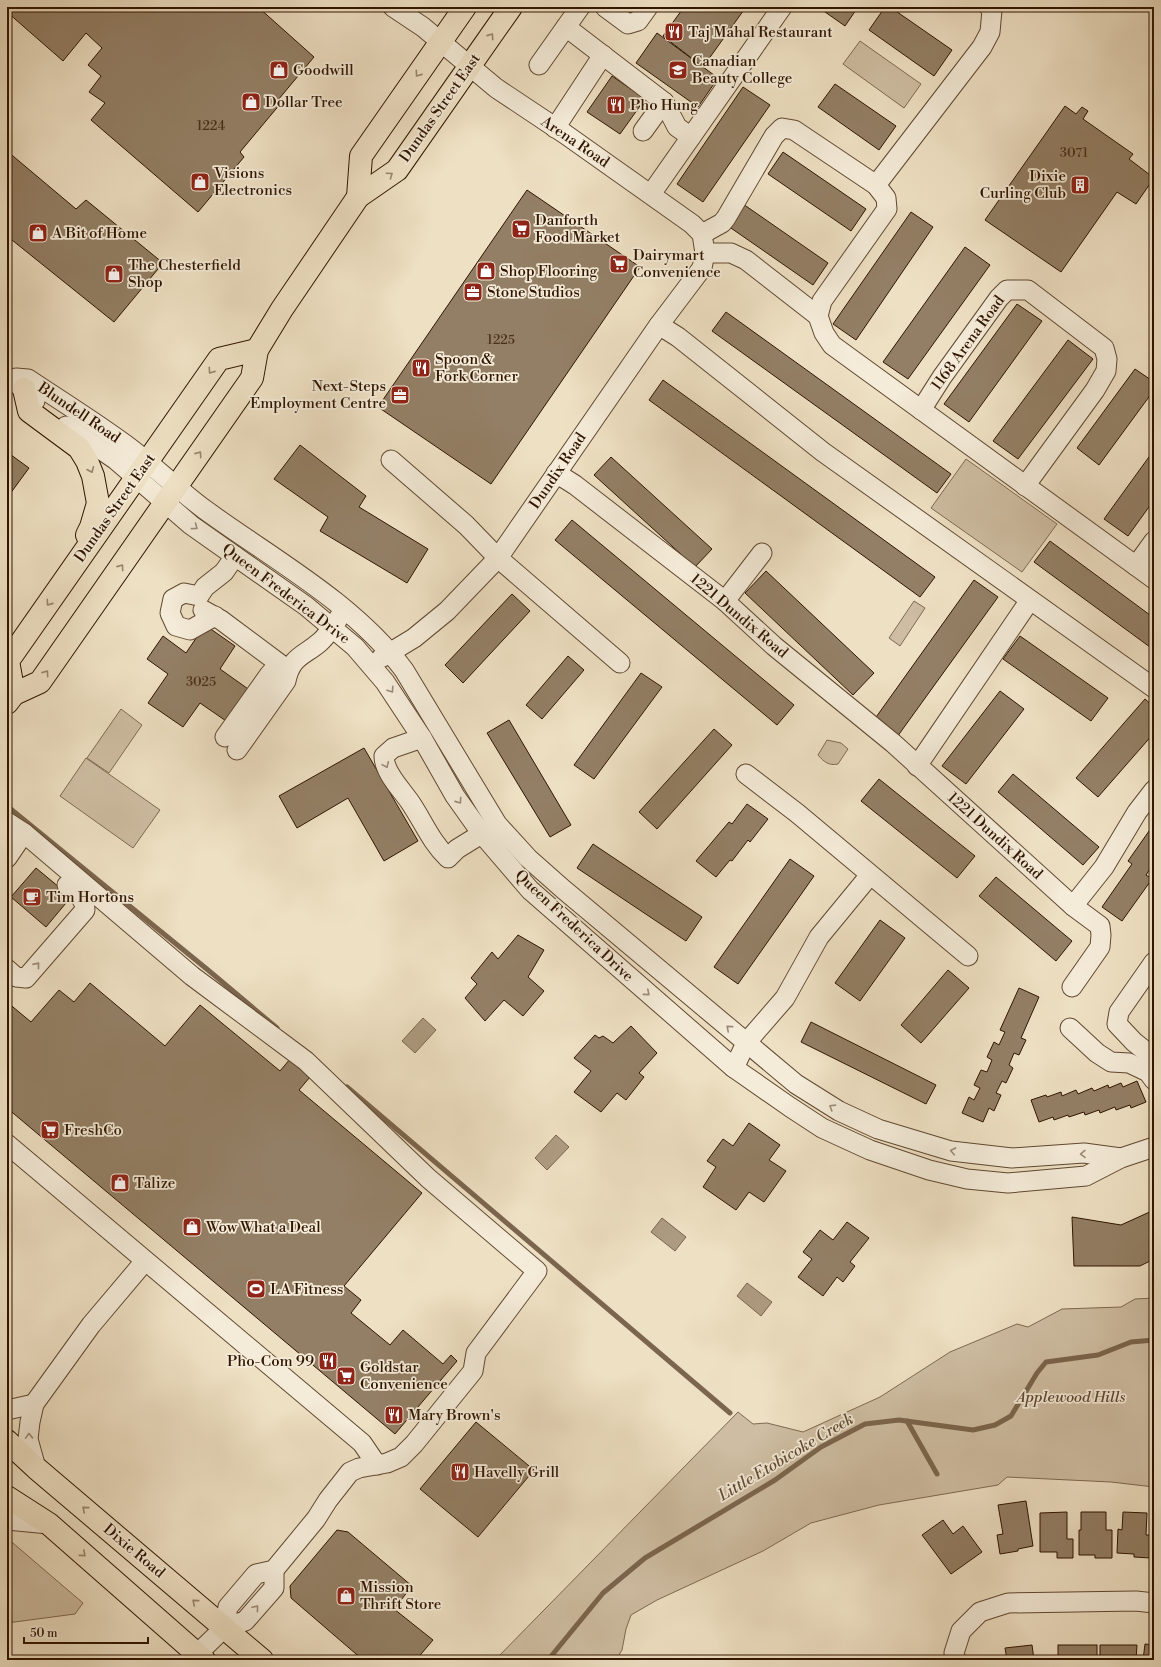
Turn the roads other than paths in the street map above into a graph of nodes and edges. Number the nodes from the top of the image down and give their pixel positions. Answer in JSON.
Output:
{"nodes":[{"id":1,"x":393,"y":7,"type":"edge"},
{"id":2,"x":465,"y":7,"type":"edge"},
{"id":3,"x":511,"y":7,"type":"edge"},
{"id":4,"x":580,"y":7,"type":"edge"},
{"id":5,"x":605,"y":7,"type":"edge"},
{"id":6,"x":648,"y":7,"type":"edge"},
{"id":7,"x":782,"y":7,"type":"edge"},
{"id":8,"x":989,"y":7,"type":"edge"},
{"id":9,"x":566,"y":27,"type":"junction"},
{"id":10,"x":441,"y":42,"type":"junction"},
{"id":11,"x":603,"y":55,"type":"junction"},
{"id":12,"x":539,"y":65,"type":"dead end"},
{"id":13,"x":470,"y":66,"type":"junction"},
{"id":14,"x":664,"y":102,"type":"junction"},
{"id":15,"x":555,"y":128,"type":"junction"},
{"id":16,"x":643,"y":131,"type":"dead end"},
{"id":17,"x":691,"y":137,"type":"junction"},
{"id":18,"x":876,"y":185,"type":"junction"},
{"id":19,"x":651,"y":194,"type":"junction"},
{"id":20,"x":358,"y":197,"type":"junction"},
{"id":21,"x":704,"y":244,"type":"junction"},
{"id":22,"x":818,"y":316,"type":"junction"},
{"id":23,"x":659,"y":325,"type":"junction"},
{"id":24,"x":257,"y":350,"type":"junction"},
{"id":25,"x":24,"y":390,"type":"joint"},
{"id":26,"x":921,"y":410,"type":"junction"},
{"id":27,"x":391,"y":460,"type":"dead end"},
{"id":28,"x":141,"y":470,"type":"junction"},
{"id":29,"x":556,"y":474,"type":"junction"},
{"id":30,"x":1025,"y":486,"type":"junction"},
{"id":31,"x":171,"y":494,"type":"junction"},
{"id":32,"x":1154,"y":541,"type":"edge"},
{"id":33,"x":762,"y":553,"type":"dead end"},
{"id":34,"x":235,"y":556,"type":"junction"},
{"id":35,"x":498,"y":558,"type":"junction"},
{"id":36,"x":1136,"y":566,"type":"junction"},
{"id":37,"x":71,"y":571,"type":"junction"},
{"id":38,"x":1154,"y":579,"type":"edge"},
{"id":39,"x":199,"y":596,"type":"junction"},
{"id":40,"x":1030,"y":600,"type":"junction"},
{"id":41,"x":725,"y":601,"type":"junction"},
{"id":42,"x":345,"y":609,"type":"junction"},
{"id":43,"x":215,"y":616,"type":"junction"},
{"id":44,"x":333,"y":627,"type":"junction"},
{"id":45,"x":390,"y":652,"type":"junction"},
{"id":46,"x":620,"y":663,"type":"dead end"},
{"id":47,"x":372,"y":665,"type":"junction"},
{"id":48,"x":284,"y":667,"type":"junction"},
{"id":49,"x":1154,"y":688,"type":"edge"},
{"id":50,"x":11,"y":698,"type":"edge"},
{"id":51,"x":422,"y":738,"type":"junction"},
{"id":52,"x":231,"y":743,"type":"dead end"},
{"id":53,"x":916,"y":766,"type":"junction"},
{"id":54,"x":746,"y":774,"type":"dead end"},
{"id":55,"x":1154,"y":790,"type":"edge"},
{"id":56,"x":7,"y":822,"type":"edge"},
{"id":57,"x":498,"y":824,"type":"junction"},
{"id":58,"x":24,"y":833,"type":"junction"},
{"id":59,"x":482,"y":834,"type":"junction"},
{"id":60,"x":7,"y":858,"type":"edge"},
{"id":61,"x":870,"y":874,"type":"junction"},
{"id":62,"x":1073,"y":906,"type":"junction"},
{"id":63,"x":968,"y":956,"type":"dead end"},
{"id":64,"x":1154,"y":962,"type":"edge"},
{"id":65,"x":7,"y":969,"type":"edge"},
{"id":66,"x":1072,"y":987,"type":"dead end"},
{"id":67,"x":1070,"y":1028,"type":"dead end"},
{"id":68,"x":746,"y":1043,"type":"junction"},
{"id":69,"x":1154,"y":1058,"type":"edge"},
{"id":70,"x":734,"y":1068,"type":"junction"},
{"id":71,"x":1154,"y":1080,"type":"edge"},
{"id":72,"x":7,"y":1144,"type":"edge"},
{"id":73,"x":1154,"y":1148,"type":"edge"},
{"id":74,"x":1121,"y":1158,"type":"junction"},
{"id":75,"x":145,"y":1261,"type":"junction"},
{"id":76,"x":34,"y":1404,"type":"junction"},
{"id":77,"x":7,"y":1410,"type":"edge"},
{"id":78,"x":7,"y":1441,"type":"edge"},
{"id":79,"x":377,"y":1465,"type":"junction"},
{"id":80,"x":36,"y":1468,"type":"junction"},
{"id":81,"x":7,"y":1497,"type":"edge"},
{"id":82,"x":7,"y":1520,"type":"edge"},
{"id":83,"x":49,"y":1524,"type":"junction"},
{"id":84,"x":1154,"y":1603,"type":"edge"},
{"id":85,"x":224,"y":1628,"type":"junction"},
{"id":86,"x":197,"y":1658,"type":"edge"},
{"id":87,"x":262,"y":1660,"type":"edge"},
{"id":88,"x":956,"y":1660,"type":"edge"}],
"edges":[{"from":1,"to":10,"type":"street","name":"Arena Road"},
{"from":2,"to":10,"type":"main road","name":"Dundas Street East"},
{"from":13,"to":3,"type":"main road","name":"Dundas Street East","one_way":true},
{"from":4,"to":9,"type":"street"},
{"from":5,"to":6,"type":"street"},
{"from":7,"to":17,"type":"street"},
{"from":8,"to":18,"type":"street"},
{"from":9,"to":11,"type":"street"},
{"from":9,"to":12,"type":"street"},
{"from":10,"to":13,"type":"street","name":"Arena Road"},
{"from":10,"to":20,"type":"main road","name":"Dundas Street East","one_way":true},
{"from":11,"to":14,"type":"street"},
{"from":11,"to":15,"type":"street"},
{"from":13,"to":15,"type":"street","name":"Arena Road"},
{"from":20,"to":13,"type":"main road","name":"Dundas Street East","one_way":true},
{"from":14,"to":16,"type":"street"},
{"from":14,"to":17,"type":"street"},
{"from":15,"to":19,"type":"street","name":"Arena Road"},
{"from":17,"to":19,"type":"street"},
{"from":18,"to":21,"type":"street"},
{"from":18,"to":22,"type":"street"},
{"from":19,"to":21,"type":"street","name":"Arena Road"},
{"from":20,"to":24,"type":"main road","name":"Dundas Street East"},
{"from":21,"to":22,"type":"street"},
{"from":21,"to":23,"type":"street","name":"Dundix Road"},
{"from":22,"to":26,"type":"street"},
{"from":23,"to":29,"type":"street","name":"Dundix Road"},
{"from":23,"to":40,"type":"street"},
{"from":24,"to":28,"type":"main road","name":"Dundas Street East","one_way":true},
{"from":31,"to":24,"type":"main road","name":"Dundas Street East","one_way":true},
{"from":25,"to":28,"type":"street","name":"Blundell Road"},
{"from":25,"to":37,"type":"main road","one_way":true},
{"from":26,"to":30,"type":"street"},
{"from":26,"to":30,"type":"street","name":"1168 Arena Road"},
{"from":27,"to":35,"type":"street"},
{"from":28,"to":31,"type":"street","name":"Queen Frederica Drive"},
{"from":28,"to":37,"type":"main road","name":"Dundas Street East"},
{"from":29,"to":35,"type":"street","name":"Dundix Road"},
{"from":29,"to":41,"type":"street","name":"1221 Dundix Road"},
{"from":30,"to":36,"type":"street"},
{"from":31,"to":34,"type":"street","name":"Queen Frederica Drive","one_way":true},
{"from":31,"to":42,"type":"street","name":"Queen Frederica Drive"},
{"from":50,"to":31,"type":"main road","name":"Dundas Street East","one_way":true},
{"from":32,"to":36,"type":"street"},
{"from":33,"to":41,"type":"street"},
{"from":34,"to":39,"type":"street"},
{"from":34,"to":44,"type":"street","name":"Queen Frederica Drive"},
{"from":35,"to":45,"type":"street","name":"Dundix Road"},
{"from":35,"to":46,"type":"street"},
{"from":36,"to":38,"type":"street"},
{"from":37,"to":50,"type":"main road","name":"Dundas Street East","one_way":true},
{"from":39,"to":43,"type":"street"},
{"from":39,"to":43,"type":"street"},
{"from":40,"to":49,"type":"street"},
{"from":40,"to":53,"type":"street"},
{"from":41,"to":53,"type":"street","name":"1221 Dundix Road"},
{"from":42,"to":44,"type":"street"},
{"from":42,"to":45,"type":"street","name":"Queen Frederica Drive"},
{"from":43,"to":48,"type":"street"},
{"from":44,"to":47,"type":"street","name":"Queen Frederica Drive"},
{"from":44,"to":48,"type":"street"},
{"from":45,"to":47,"type":"street","name":"Dundix Road"},
{"from":45,"to":57,"type":"street","name":"Queen Frederica Drive"},
{"from":47,"to":51,"type":"street","name":"Queen Frederica Drive","one_way":true},
{"from":48,"to":52,"type":"street"},
{"from":51,"to":59,"type":"street","name":"Queen Frederica Drive","one_way":true},
{"from":51,"to":59,"type":"street","one_way":true},
{"from":53,"to":62,"type":"street","name":"1221 Dundix Road"},
{"from":54,"to":61,"type":"street"},
{"from":55,"to":62,"type":"street"},
{"from":56,"to":58,"type":"street"},
{"from":57,"to":59,"type":"street"},
{"from":68,"to":57,"type":"street","name":"Queen Frederica Drive","one_way":true},
{"from":58,"to":60,"type":"street"},
{"from":65,"to":58,"type":"street","one_way":true},
{"from":58,"to":79,"type":"street"},
{"from":59,"to":70,"type":"street","name":"Queen Frederica Drive","one_way":true},
{"from":61,"to":63,"type":"street"},
{"from":61,"to":68,"type":"street"},
{"from":62,"to":66,"type":"street","name":"1221 Dundix Road"},
{"from":64,"to":69,"type":"street"},
{"from":67,"to":71,"type":"street"},
{"from":68,"to":70,"type":"street"},
{"from":74,"to":68,"type":"street","name":"Queen Frederica Drive","one_way":true},
{"from":70,"to":74,"type":"street","name":"Queen Frederica Drive"},
{"from":72,"to":75,"type":"street"},
{"from":73,"to":74,"type":"street","name":"Queen Frederica Drive"},
{"from":75,"to":76,"type":"street"},
{"from":75,"to":79,"type":"street"},
{"from":76,"to":77,"type":"street"},
{"from":80,"to":76,"type":"street","one_way":true},
{"from":78,"to":80,"type":"main road","name":"Dixie Road"},
{"from":79,"to":85,"type":"street"},
{"from":85,"to":80,"type":"main road","name":"Dixie Road","one_way":true},
{"from":81,"to":83,"type":"main road"},
{"from":82,"to":83,"type":"street"},
{"from":83,"to":86,"type":"main road","one_way":true},
{"from":84,"to":88,"type":"street"},
{"from":85,"to":86,"type":"street"},
{"from":85,"to":87,"type":"main road","name":"Dixie Road"}]}
